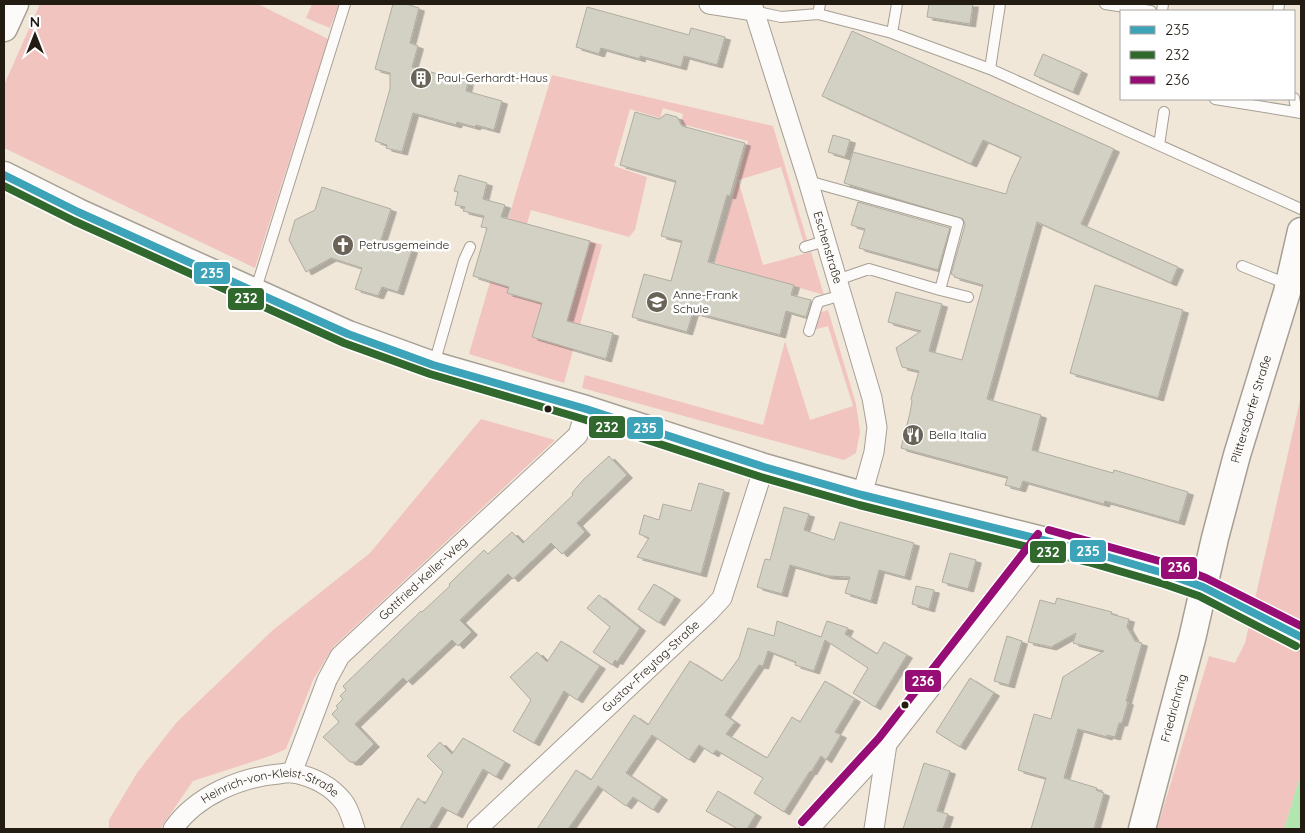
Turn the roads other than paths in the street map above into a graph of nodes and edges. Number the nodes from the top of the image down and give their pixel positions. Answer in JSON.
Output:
{"nodes":[{"id":1,"x":15,"y":4,"type":"edge"},
{"id":2,"x":345,"y":4,"type":"edge"},
{"id":3,"x":709,"y":4,"type":"edge"},
{"id":4,"x":897,"y":4,"type":"edge"},
{"id":5,"x":1000,"y":4,"type":"edge"},
{"id":6,"x":1104,"y":4,"type":"edge"},
{"id":7,"x":753,"y":7,"type":"edge"},
{"id":8,"x":819,"y":9,"type":"edge"},
{"id":9,"x":1144,"y":10,"type":"edge"},
{"id":10,"x":4,"y":28,"type":"edge"},
{"id":11,"x":892,"y":33,"type":"junction"},
{"id":12,"x":990,"y":69,"type":"junction"},
{"id":13,"x":1221,"y":100,"type":"edge"},
{"id":14,"x":1295,"y":100,"type":"edge"},
{"id":15,"x":1164,"y":112,"type":"dead end"},
{"id":16,"x":1299,"y":112,"type":"edge"},
{"id":17,"x":1159,"y":145,"type":"junction"},
{"id":18,"x":4,"y":175,"type":"edge"},
{"id":19,"x":808,"y":182,"type":"junction"},
{"id":20,"x":1301,"y":208,"type":"edge"},
{"id":21,"x":1301,"y":231,"type":"edge"},
{"id":22,"x":825,"y":241,"type":"junction"},
{"id":23,"x":470,"y":246,"type":"dead end"},
{"id":24,"x":805,"y":248,"type":"dead end"},
{"id":25,"x":1242,"y":266,"type":"dead end"},
{"id":26,"x":1288,"y":285,"type":"junction"},
{"id":27,"x":840,"y":288,"type":"junction"},
{"id":28,"x":940,"y":290,"type":"junction"},
{"id":29,"x":255,"y":292,"type":"junction"},
{"id":30,"x":968,"y":297,"type":"dead end"},
{"id":31,"x":809,"y":331,"type":"dead end"},
{"id":32,"x":434,"y":365,"type":"junction"},
{"id":33,"x":586,"y":410,"type":"junction"},
{"id":34,"x":764,"y":467,"type":"junction"},
{"id":35,"x":862,"y":495,"type":"junction"},
{"id":36,"x":1046,"y":540,"type":"junction"},
{"id":37,"x":1203,"y":587,"type":"junction"},
{"id":38,"x":1301,"y":637,"type":"edge"},
{"id":39,"x":887,"y":744,"type":"junction"},
{"id":40,"x":292,"y":773,"type":"junction"},
{"id":41,"x":173,"y":829,"type":"edge"},
{"id":42,"x":355,"y":829,"type":"edge"},
{"id":43,"x":477,"y":829,"type":"edge"},
{"id":44,"x":810,"y":829,"type":"edge"},
{"id":45,"x":874,"y":829,"type":"edge"},
{"id":46,"x":1142,"y":829,"type":"edge"}],
"edges":[{"from":1,"to":10,"type":"main road"},
{"from":2,"to":29,"type":"lane"},
{"from":3,"to":7,"type":"street"},
{"from":4,"to":11,"type":"lane"},
{"from":5,"to":12,"type":"lane"},
{"from":6,"to":9,"type":"lane"},
{"from":7,"to":8,"type":"lane"},
{"from":7,"to":19,"type":"street","name":"Eschenstraße"},
{"from":8,"to":11,"type":"lane"},
{"from":11,"to":12,"type":"lane"},
{"from":12,"to":17,"type":"lane"},
{"from":13,"to":16,"type":"lane"},
{"from":14,"to":16,"type":"lane"},
{"from":15,"to":17,"type":"lane"},
{"from":17,"to":20,"type":"lane"},
{"from":18,"to":29,"type":"main road"},
{"from":19,"to":22,"type":"street","name":"Eschenstraße"},
{"from":19,"to":28,"type":"lane"},
{"from":21,"to":26,"type":"main road","name":"Plittersdorfer Straße"},
{"from":22,"to":24,"type":"lane"},
{"from":22,"to":27,"type":"street","name":"Eschenstraße"},
{"from":23,"to":32,"type":"lane"},
{"from":25,"to":26,"type":"lane"},
{"from":26,"to":37,"type":"main road","name":"Plittersdorfer Straße"},
{"from":27,"to":28,"type":"lane"},
{"from":27,"to":31,"type":"lane"},
{"from":27,"to":35,"type":"street","name":"Eschenstraße"},
{"from":28,"to":30,"type":"lane"},
{"from":29,"to":32,"type":"main road"},
{"from":32,"to":33,"type":"main road"},
{"from":33,"to":34,"type":"main road"},
{"from":33,"to":40,"type":"street","name":"Gottfried-Keller-Weg"},
{"from":34,"to":35,"type":"main road"},
{"from":34,"to":43,"type":"street","name":"Gustav-Freytag-Straße"},
{"from":35,"to":36,"type":"main road"},
{"from":36,"to":37,"type":"main road"},
{"from":36,"to":39,"type":"street"},
{"from":37,"to":38,"type":"main road"},
{"from":37,"to":46,"type":"main road","name":"Friedrichring"},
{"from":39,"to":44,"type":"street"},
{"from":39,"to":45,"type":"street"},
{"from":40,"to":41,"type":"street","name":"Heinrich-von-Kleist-Straße"},
{"from":40,"to":42,"type":"street","name":"Heinrich-von-Kleist-Straße"}]}
